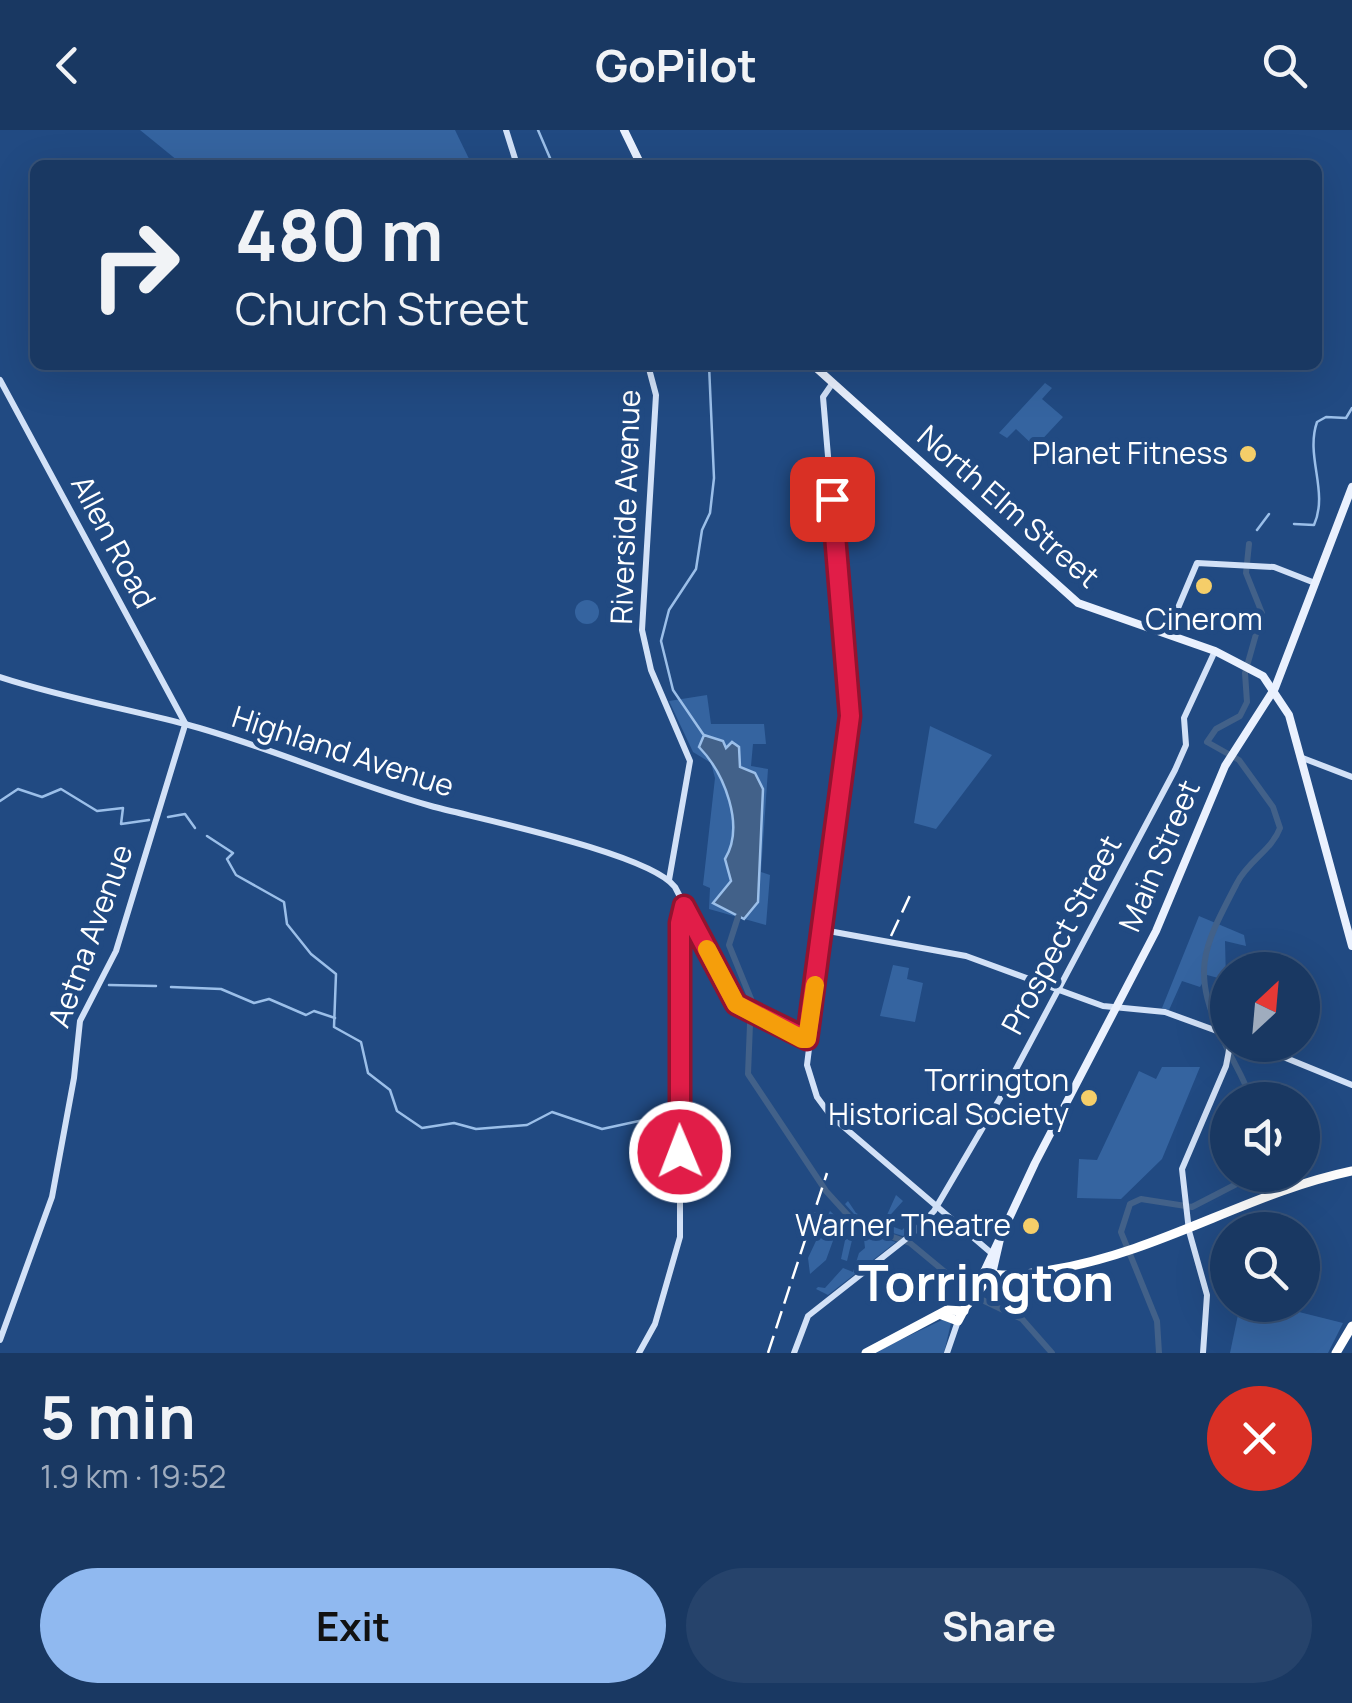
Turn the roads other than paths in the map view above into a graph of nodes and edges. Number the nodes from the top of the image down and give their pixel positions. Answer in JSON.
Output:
{"nodes":[{"id":1,"x":506,"y":130,"type":"edge"},
{"id":2,"x":624,"y":130,"type":"edge"},
{"id":3,"x":515,"y":160,"type":"edge"},
{"id":4,"x":639,"y":160,"type":"edge"},
{"id":5,"x":649,"y":370,"type":"edge"},
{"id":6,"x":818,"y":370,"type":"edge"},
{"id":7,"x":0,"y":380,"type":"edge"},
{"id":8,"x":832,"y":384,"type":"junction"},
{"id":9,"x":1352,"y":488,"type":"edge"},
{"id":10,"x":1315,"y":583,"type":"junction"},
{"id":11,"x":1167,"y":634,"type":"junction"},
{"id":12,"x":1216,"y":652,"type":"junction"},
{"id":13,"x":1280,"y":673,"type":"junction"},
{"id":14,"x":1264,"y":676,"type":"junction"},
{"id":15,"x":0,"y":677,"type":"edge"},
{"id":16,"x":1275,"y":688,"type":"junction"},
{"id":17,"x":1266,"y":707,"type":"junction"},
{"id":18,"x":1289,"y":714,"type":"junction"},
{"id":19,"x":186,"y":724,"type":"junction"},
{"id":20,"x":1299,"y":756,"type":"junction"},
{"id":21,"x":1352,"y":776,"type":"edge"},
{"id":22,"x":669,"y":880,"type":"junction"},
{"id":23,"x":684,"y":906,"type":"junction"},
{"id":24,"x":823,"y":930,"type":"junction"},
{"id":25,"x":1352,"y":946,"type":"edge"},
{"id":26,"x":1058,"y":989,"type":"junction"},
{"id":27,"x":1120,"y":1007,"type":"junction"},
{"id":28,"x":1210,"y":1028,"type":"edge"},
{"id":29,"x":807,"y":1039,"type":"junction"},
{"id":30,"x":1225,"y":1062,"type":"edge"},
{"id":31,"x":1296,"y":1062,"type":"edge"},
{"id":32,"x":1352,"y":1085,"type":"edge"},
{"id":33,"x":1352,"y":1170,"type":"edge"},
{"id":34,"x":936,"y":1207,"type":"junction"},
{"id":35,"x":1189,"y":1231,"type":"junction"},
{"id":36,"x":994,"y":1256,"type":"junction"},
{"id":37,"x":980,"y":1288,"type":"junction"},
{"id":38,"x":942,"y":1315,"type":"junction"},
{"id":39,"x":958,"y":1321,"type":"junction"},
{"id":40,"x":1352,"y":1326,"type":"edge"},
{"id":41,"x":0,"y":1340,"type":"edge"},
{"id":42,"x":639,"y":1353,"type":"edge"},
{"id":43,"x":794,"y":1353,"type":"edge"},
{"id":44,"x":866,"y":1353,"type":"edge"},
{"id":45,"x":947,"y":1353,"type":"edge"},
{"id":46,"x":1202,"y":1353,"type":"edge"},
{"id":47,"x":1336,"y":1353,"type":"edge"}],
"edges":[{"from":1,"to":3,"type":"street"},
{"from":2,"to":4,"type":"main road"},
{"from":5,"to":22,"type":"street","name":"Riverside Avenue"},
{"from":6,"to":8,"type":"main road","name":"North Elm Street"},
{"from":7,"to":19,"type":"street","name":"Allen Road"},
{"from":8,"to":11,"type":"main road","name":"North Elm Street"},
{"from":8,"to":24,"type":"street"},
{"from":9,"to":10,"type":"main road","name":"Main Street"},
{"from":10,"to":11,"type":"street"},
{"from":10,"to":13,"type":"main road","name":"Main Street"},
{"from":11,"to":12,"type":"main road","name":"North Elm Street"},
{"from":12,"to":14,"type":"main road","name":"North Elm Street"},
{"from":12,"to":26,"type":"street","name":"Prospect Street"},
{"from":13,"to":14,"type":"main road"},
{"from":13,"to":16,"type":"main road","name":"Main Street"},
{"from":14,"to":16,"type":"main road","name":"North Elm Street"},
{"from":15,"to":19,"type":"street","name":"Highland Avenue"},
{"from":16,"to":17,"type":"main road","name":"Main Street"},
{"from":16,"to":18,"type":"main road","name":"North Elm Street"},
{"from":17,"to":18,"type":"main road"},
{"from":17,"to":27,"type":"main road","name":"Main Street"},
{"from":18,"to":20,"type":"main road","name":"North Elm Street"},
{"from":19,"to":22,"type":"street","name":"Highland Avenue"},
{"from":19,"to":41,"type":"street","name":"Aetna Avenue"},
{"from":20,"to":21,"type":"street"},
{"from":20,"to":25,"type":"main road","name":"North Elm Street"},
{"from":22,"to":23,"type":"street"},
{"from":23,"to":29,"type":"street"},
{"from":23,"to":42,"type":"street"},
{"from":24,"to":26,"type":"street"},
{"from":24,"to":29,"type":"street"},
{"from":26,"to":27,"type":"street"},
{"from":26,"to":34,"type":"street","name":"Prospect Street"},
{"from":27,"to":28,"type":"street"},
{"from":27,"to":36,"type":"main road","name":"Main Street"},
{"from":29,"to":34,"type":"street"},
{"from":30,"to":35,"type":"street"},
{"from":31,"to":32,"type":"street"},
{"from":33,"to":35,"type":"highway"},
{"from":34,"to":36,"type":"street"},
{"from":34,"to":43,"type":"street","name":"Prospect Street"},
{"from":35,"to":37,"type":"highway"},
{"from":35,"to":46,"type":"street"},
{"from":36,"to":37,"type":"main road","name":"Main Street"},
{"from":37,"to":38,"type":"highway"},
{"from":37,"to":39,"type":"highway"},
{"from":38,"to":39,"type":"highway"},
{"from":38,"to":44,"type":"highway"},
{"from":39,"to":45,"type":"street"},
{"from":40,"to":47,"type":"highway"}]}
